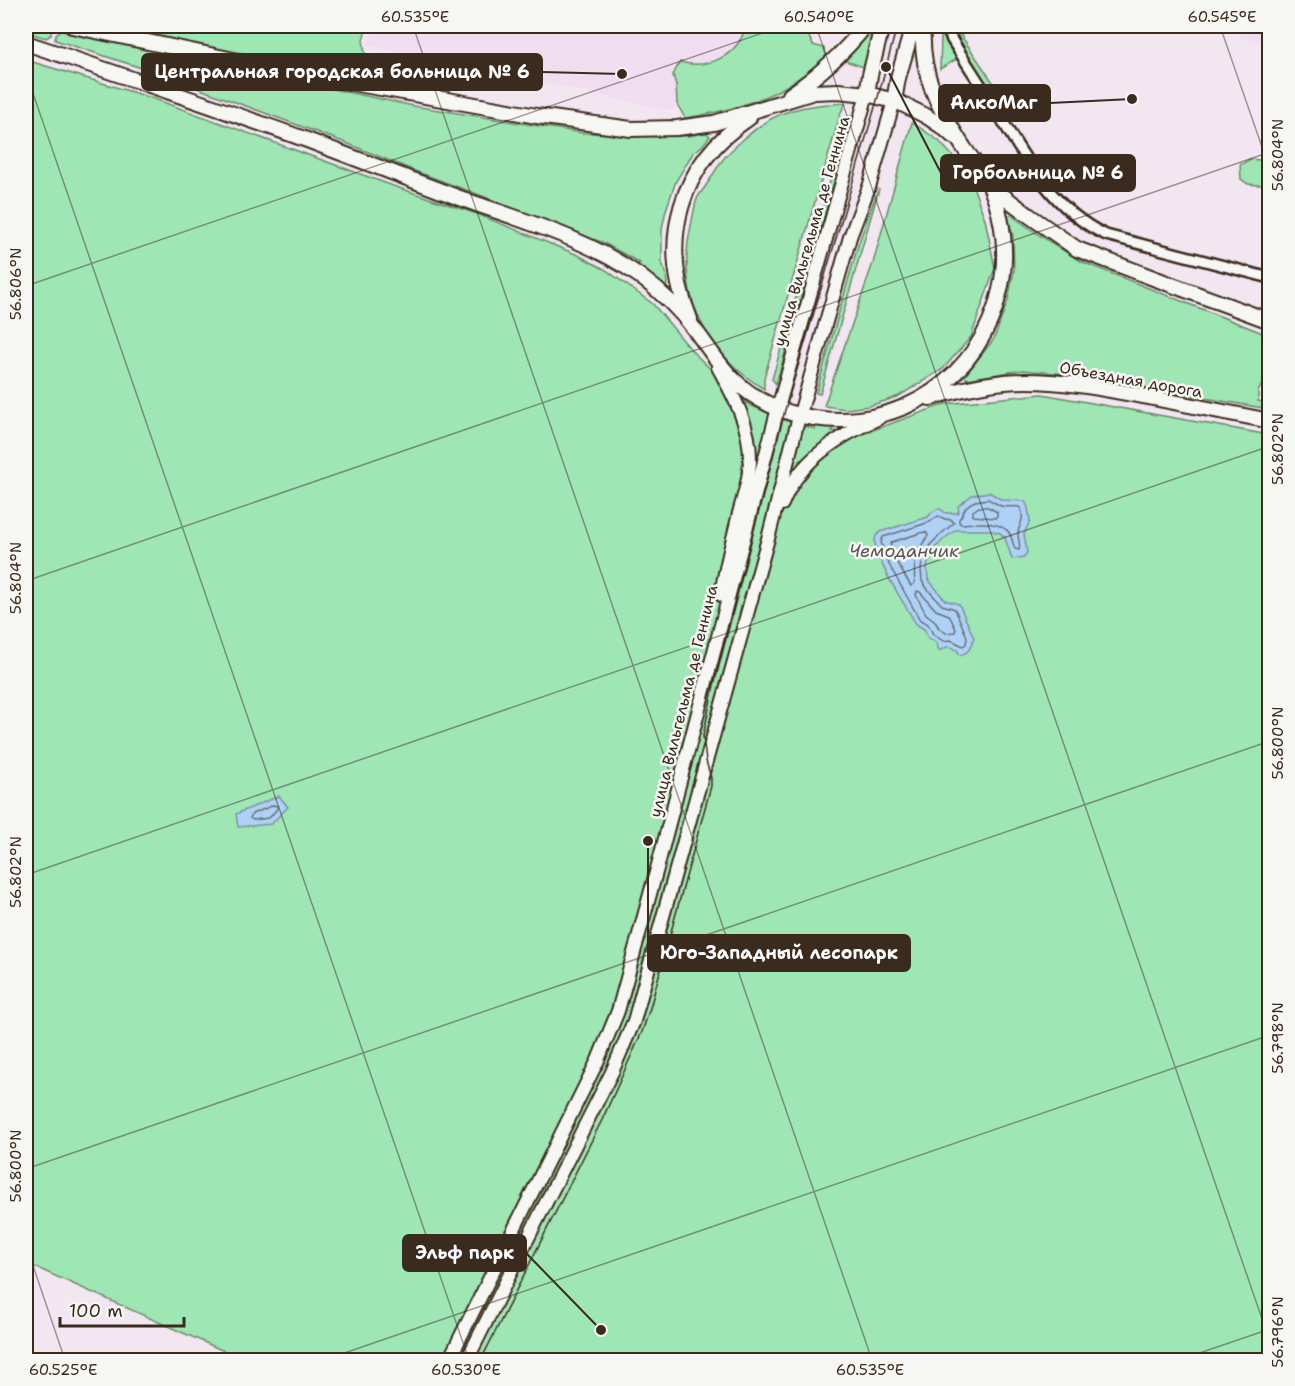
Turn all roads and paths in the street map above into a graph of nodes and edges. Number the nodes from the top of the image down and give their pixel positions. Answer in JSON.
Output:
{"nodes":[{"id":1,"x":72,"y":26,"type":"edge"},
{"id":2,"x":865,"y":26,"type":"edge"},
{"id":3,"x":882,"y":26,"type":"edge"},
{"id":4,"x":912,"y":26,"type":"edge"},
{"id":5,"x":923,"y":26,"type":"edge"},
{"id":6,"x":947,"y":28,"type":"edge"},
{"id":7,"x":26,"y":44,"type":"edge"},
{"id":8,"x":867,"y":94,"type":"junction"},
{"id":9,"x":894,"y":101,"type":"junction"},
{"id":10,"x":778,"y":103,"type":"junction"},
{"id":11,"x":761,"y":110,"type":"junction"},
{"id":12,"x":962,"y":144,"type":"junction"},
{"id":13,"x":990,"y":186,"type":"junction"},
{"id":14,"x":1269,"y":278,"type":"edge"},
{"id":15,"x":1269,"y":321,"type":"edge"},
{"id":16,"x":695,"y":330,"type":"junction"},
{"id":17,"x":707,"y":347,"type":"junction"},
{"id":18,"x":916,"y":402,"type":"junction"},
{"id":19,"x":778,"y":408,"type":"junction"},
{"id":20,"x":886,"y":414,"type":"junction"},
{"id":21,"x":800,"y":415,"type":"junction"},
{"id":22,"x":1269,"y":421,"type":"edge"},
{"id":23,"x":769,"y":535,"type":"junction"},
{"id":24,"x":708,"y":669,"type":"junction"},
{"id":25,"x":448,"y":1360,"type":"edge"},
{"id":26,"x":468,"y":1360,"type":"edge"}],
"edges":[{"from":1,"to":11,"type":"main road"},
{"from":2,"to":10,"type":"main road"},
{"from":3,"to":8,"type":"main road"},
{"from":4,"to":9,"type":"main road"},
{"from":5,"to":12,"type":"main road"},
{"from":6,"to":14,"type":"street"},
{"from":7,"to":16,"type":"main road"},
{"from":8,"to":9,"type":"main road"},
{"from":8,"to":10,"type":"main road"},
{"from":8,"to":19,"type":"main road","name":"улица Вильгельма де Геннина"},
{"from":9,"to":12,"type":"main road"},
{"from":9,"to":21,"type":"main road"},
{"from":10,"to":11,"type":"main road"},
{"from":11,"to":16,"type":"main road"},
{"from":12,"to":13,"type":"main road"},
{"from":13,"to":15,"type":"main road"},
{"from":13,"to":18,"type":"main road"},
{"from":16,"to":17,"type":"main road"},
{"from":17,"to":19,"type":"main road"},
{"from":17,"to":24,"type":"main road"},
{"from":18,"to":20,"type":"main road"},
{"from":18,"to":22,"type":"main road","name":"Объездная дорога"},
{"from":19,"to":21,"type":"main road"},
{"from":19,"to":24,"type":"main road","name":"улица Вильгельма де Геннина"},
{"from":20,"to":21,"type":"main road"},
{"from":20,"to":23,"type":"main road"},
{"from":21,"to":23,"type":"main road"},
{"from":23,"to":26,"type":"main road"},
{"from":24,"to":25,"type":"main road","name":"улица Вильгельма де Геннина"}]}
